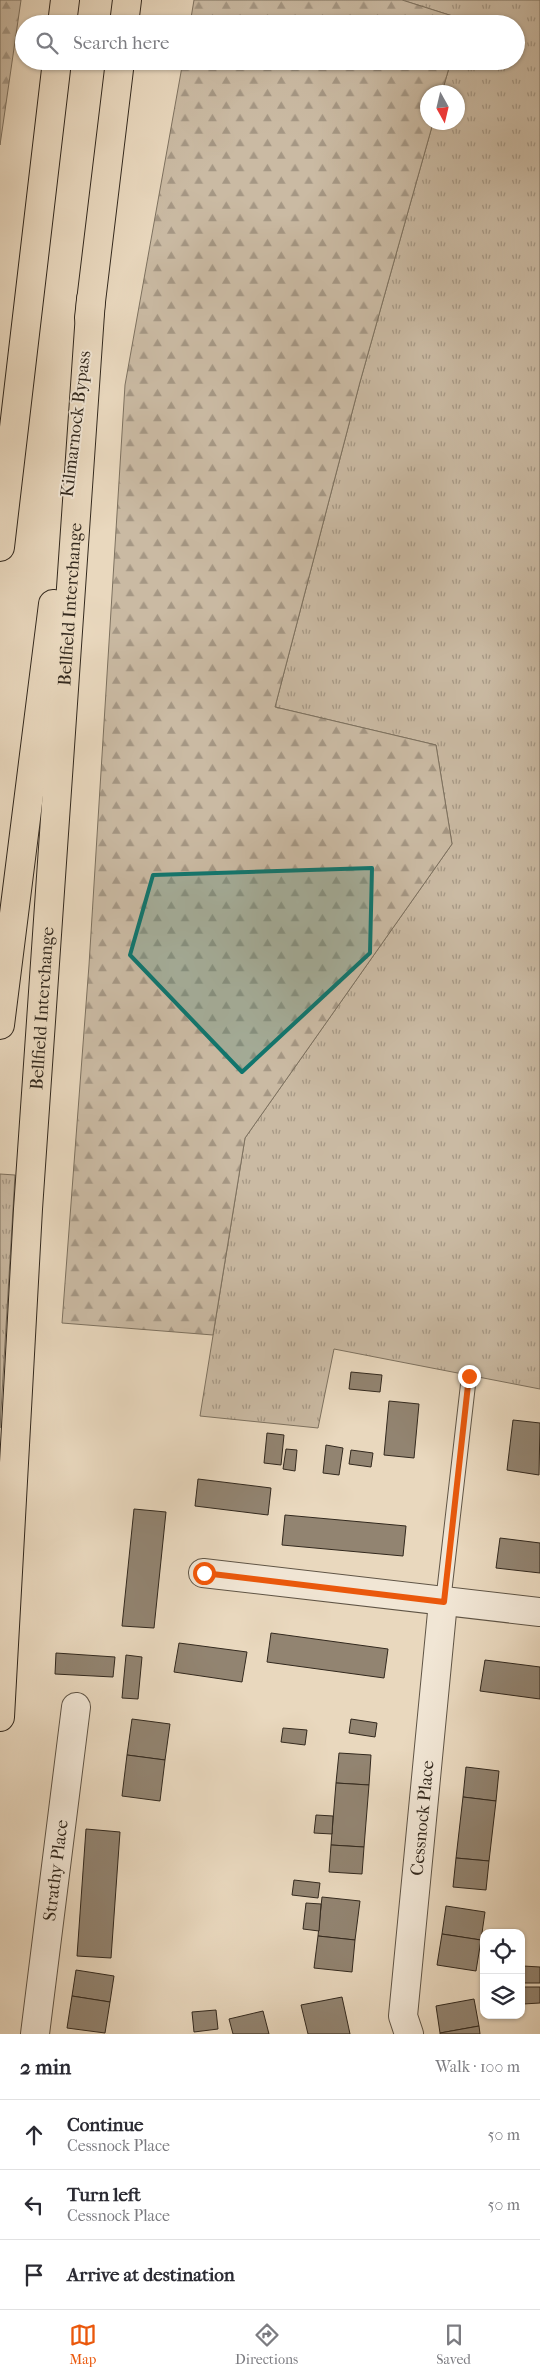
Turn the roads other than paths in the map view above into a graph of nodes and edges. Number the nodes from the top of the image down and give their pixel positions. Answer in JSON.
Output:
{"nodes":[{"id":1,"x":65,"y":0,"type":"edge"},
{"id":2,"x":127,"y":0,"type":"edge"},
{"id":3,"x":63,"y":15,"type":"edge"},
{"id":4,"x":125,"y":15,"type":"edge"},
{"id":5,"x":56,"y":70,"type":"edge"},
{"id":6,"x":119,"y":70,"type":"edge"},
{"id":7,"x":33,"y":257,"type":"junction"},
{"id":8,"x":92,"y":299,"type":"junction"},
{"id":9,"x":0,"y":438,"type":"edge"},
{"id":10,"x":0,"y":547,"type":"edge"},
{"id":11,"x":0,"y":1025,"type":"edge"},
{"id":12,"x":469,"y":1376,"type":"dead end"},
{"id":13,"x":204,"y":1573,"type":"dead end"},
{"id":14,"x":444,"y":1602,"type":"junction"},
{"id":15,"x":540,"y":1612,"type":"edge"},
{"id":16,"x":76,"y":1707,"type":"dead end"},
{"id":17,"x":0,"y":1718,"type":"edge"},
{"id":18,"x":35,"y":2034,"type":"edge"},
{"id":19,"x":409,"y":2034,"type":"edge"}],
"edges":[{"from":1,"to":3,"type":"highway"},
{"from":2,"to":4,"type":"highway"},
{"from":5,"to":7,"type":"highway"},
{"from":6,"to":8,"type":"highway","name":"Kilmarnock Bypass"},
{"from":7,"to":9,"type":"highway"},
{"from":7,"to":10,"type":"highway"},
{"from":8,"to":11,"type":"highway","name":"Kilmarnock Bypass"},
{"from":8,"to":17,"type":"highway","name":"Bellfield Interchange"},
{"from":12,"to":14,"type":"lane","name":"Cessnock Place"},
{"from":13,"to":14,"type":"street"},
{"from":14,"to":15,"type":"street"},
{"from":14,"to":19,"type":"street","name":"Cessnock Place"},
{"from":16,"to":18,"type":"street","name":"Strathy Place"}]}
